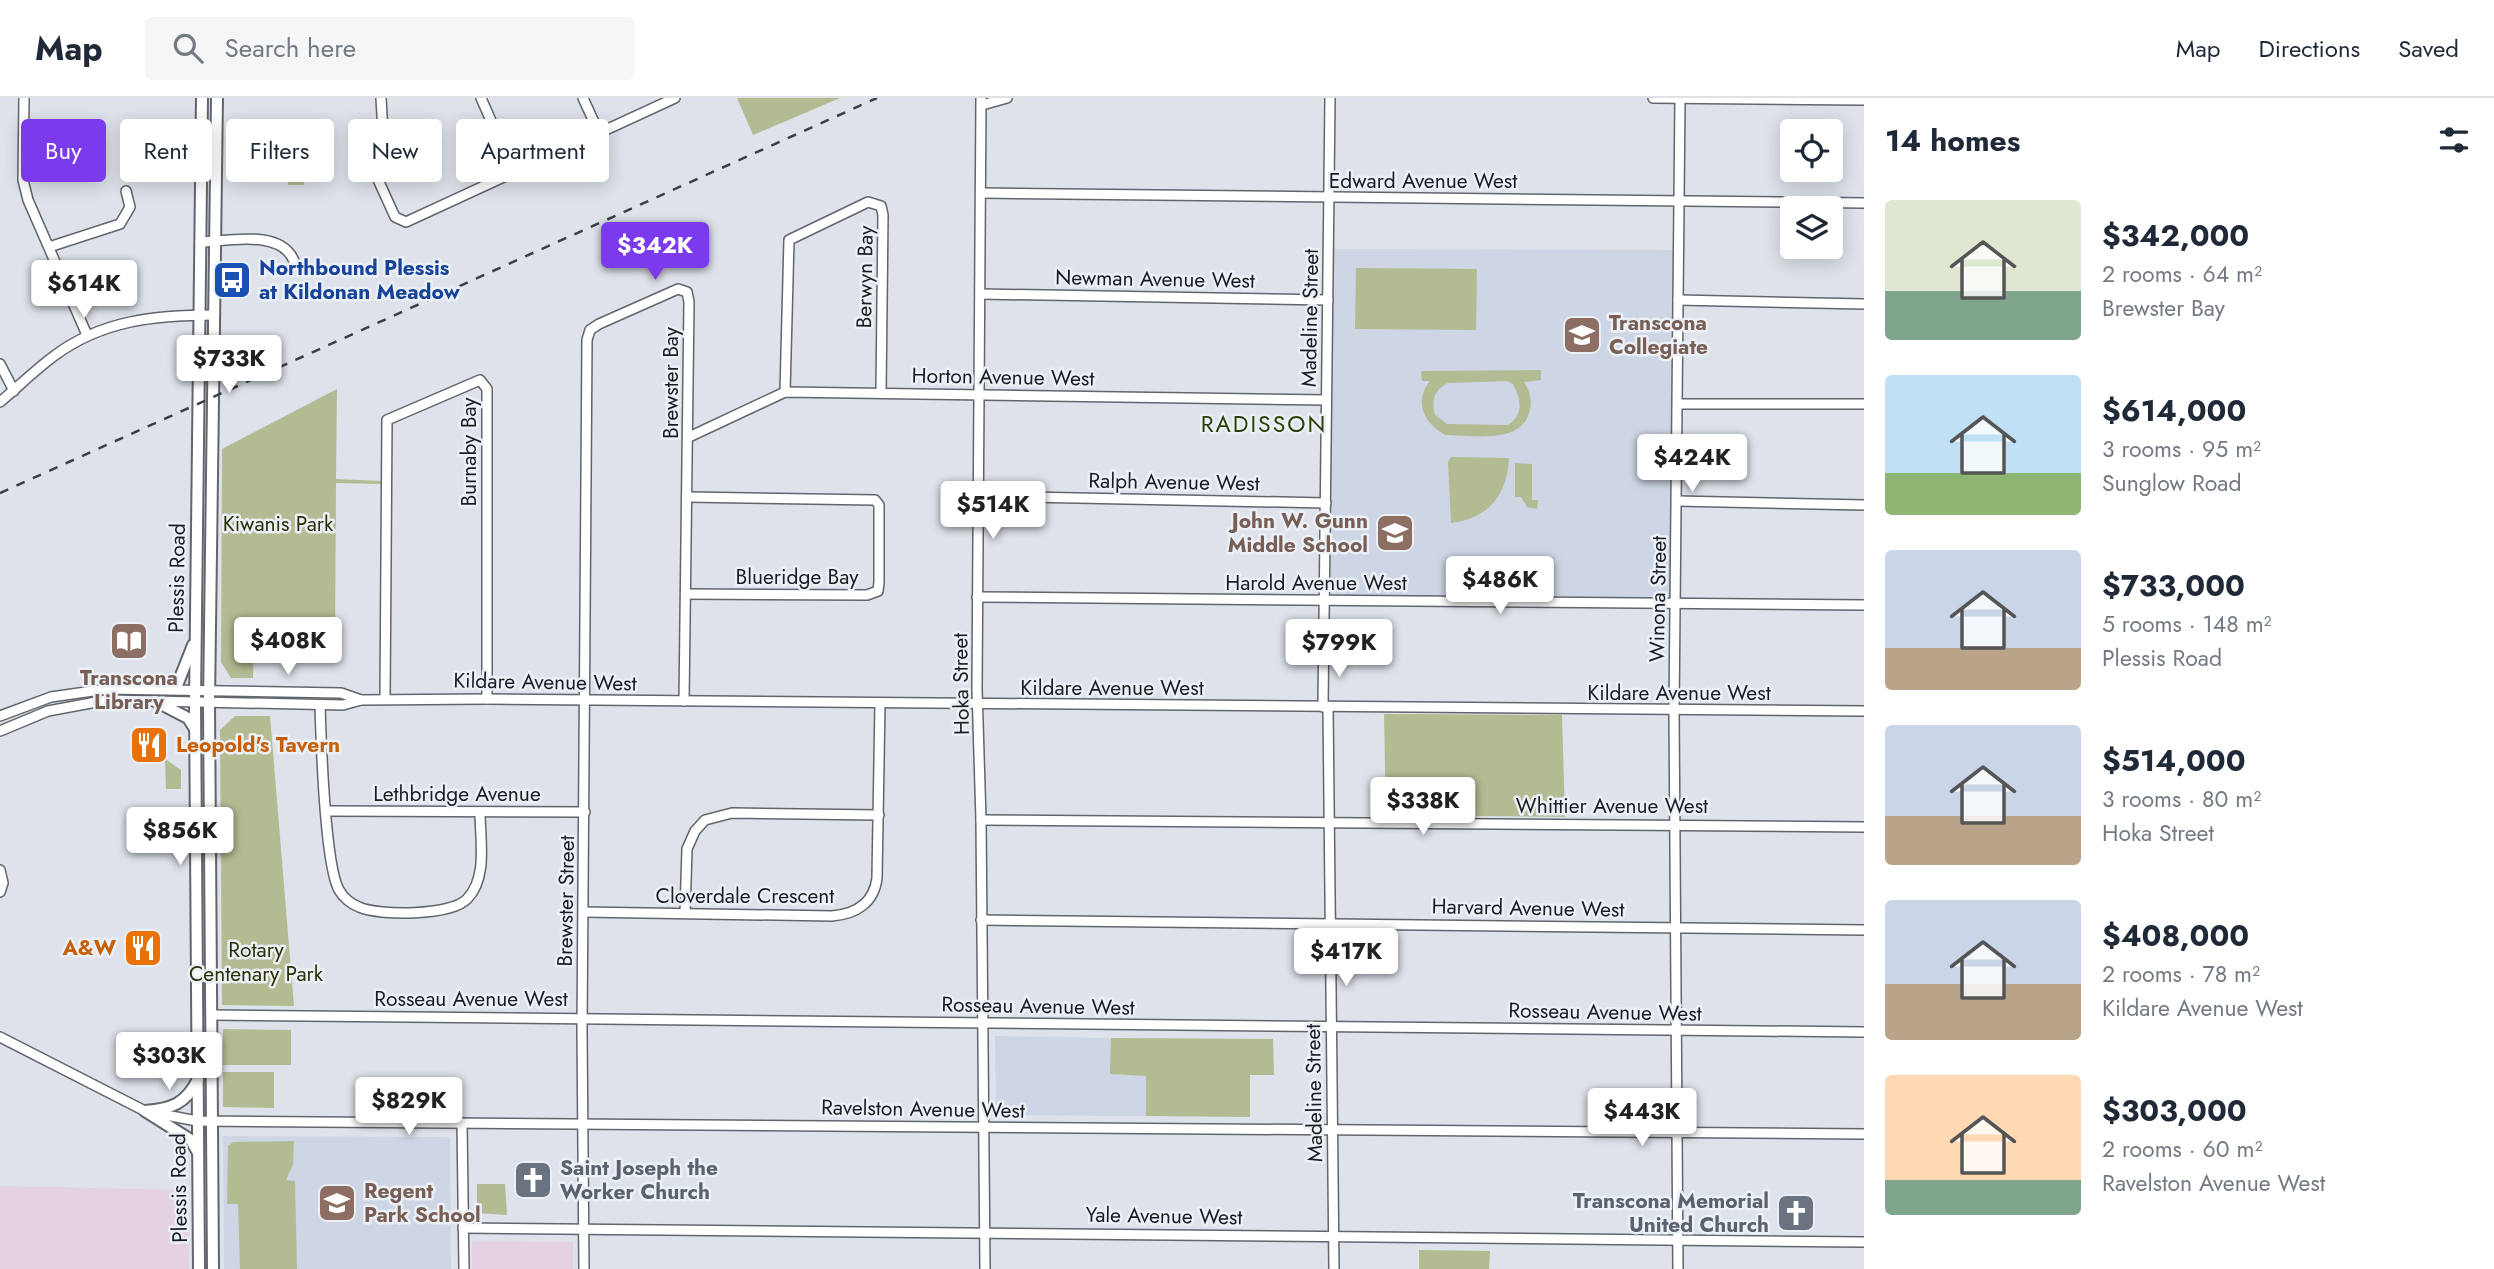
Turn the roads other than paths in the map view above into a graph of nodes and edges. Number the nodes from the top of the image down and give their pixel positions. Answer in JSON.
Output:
{"nodes":[{"id":1,"x":24,"y":98,"type":"edge"},
{"id":2,"x":202,"y":98,"type":"edge"},
{"id":3,"x":217,"y":98,"type":"edge"},
{"id":4,"x":380,"y":98,"type":"edge"},
{"id":5,"x":481,"y":98,"type":"edge"},
{"id":6,"x":583,"y":98,"type":"edge"},
{"id":7,"x":676,"y":98,"type":"edge"},
{"id":8,"x":1007,"y":98,"type":"edge"},
{"id":9,"x":1330,"y":98,"type":"edge"},
{"id":10,"x":1653,"y":98,"type":"edge"},
{"id":11,"x":1680,"y":98,"type":"edge"},
{"id":12,"x":1864,"y":100,"type":"edge"},
{"id":13,"x":982,"y":102,"type":"edge"},
{"id":14,"x":490,"y":119,"type":"edge"},
{"id":15,"x":592,"y":119,"type":"edge"},
{"id":16,"x":609,"y":129,"type":"edge"},
{"id":17,"x":494,"y":182,"type":"edge"},
{"id":18,"x":126,"y":191,"type":"dead end"},
{"id":19,"x":982,"y":193,"type":"junction"},
{"id":20,"x":1330,"y":198,"type":"junction"},
{"id":21,"x":1680,"y":200,"type":"junction"},
{"id":22,"x":1864,"y":203,"type":"edge"},
{"id":23,"x":200,"y":242,"type":"junction"},
{"id":24,"x":215,"y":242,"type":"junction"},
{"id":25,"x":49,"y":247,"type":"junction"},
{"id":26,"x":294,"y":261,"type":"dead end"},
{"id":27,"x":981,"y":294,"type":"junction"},
{"id":28,"x":1328,"y":300,"type":"junction"},
{"id":29,"x":1678,"y":300,"type":"junction"},
{"id":30,"x":1864,"y":304,"type":"edge"},
{"id":31,"x":199,"y":315,"type":"junction"},
{"id":32,"x":214,"y":315,"type":"junction"},
{"id":33,"x":87,"y":335,"type":"junction"},
{"id":34,"x":0,"y":364,"type":"edge"},
{"id":35,"x":14,"y":391,"type":"junction"},
{"id":36,"x":785,"y":392,"type":"junction"},
{"id":37,"x":881,"y":393,"type":"junction"},
{"id":38,"x":980,"y":395,"type":"junction"},
{"id":39,"x":1326,"y":400,"type":"junction"},
{"id":40,"x":0,"y":402,"type":"edge"},
{"id":41,"x":1678,"y":404,"type":"junction"},
{"id":42,"x":1864,"y":404,"type":"edge"},
{"id":43,"x":689,"y":437,"type":"junction"},
{"id":44,"x":979,"y":495,"type":"junction"},
{"id":45,"x":687,"y":497,"type":"junction"},
{"id":46,"x":1677,"y":501,"type":"junction"},
{"id":47,"x":1326,"y":503,"type":"junction"},
{"id":48,"x":1864,"y":505,"type":"edge"},
{"id":49,"x":686,"y":594,"type":"junction"},
{"id":50,"x":977,"y":597,"type":"junction"},
{"id":51,"x":1325,"y":600,"type":"junction"},
{"id":52,"x":1675,"y":602,"type":"junction"},
{"id":53,"x":1864,"y":605,"type":"edge"},
{"id":54,"x":196,"y":639,"type":"junction"},
{"id":55,"x":170,"y":689,"type":"junction"},
{"id":56,"x":195,"y":690,"type":"junction"},
{"id":57,"x":209,"y":697,"type":"junction"},
{"id":58,"x":386,"y":699,"type":"junction"},
{"id":59,"x":487,"y":699,"type":"junction"},
{"id":60,"x":360,"y":700,"type":"junction"},
{"id":61,"x":155,"y":701,"type":"junction"},
{"id":62,"x":586,"y":701,"type":"junction"},
{"id":63,"x":684,"y":701,"type":"junction"},
{"id":64,"x":195,"y":702,"type":"junction"},
{"id":65,"x":880,"y":703,"type":"junction"},
{"id":66,"x":978,"y":704,"type":"junction"},
{"id":67,"x":320,"y":705,"type":"junction"},
{"id":68,"x":1326,"y":707,"type":"junction"},
{"id":69,"x":1674,"y":710,"type":"junction"},
{"id":70,"x":1864,"y":711,"type":"edge"},
{"id":71,"x":0,"y":716,"type":"edge"},
{"id":72,"x":195,"y":729,"type":"junction"},
{"id":73,"x":0,"y":732,"type":"edge"},
{"id":74,"x":328,"y":811,"type":"junction"},
{"id":75,"x":480,"y":812,"type":"junction"},
{"id":76,"x":585,"y":812,"type":"junction"},
{"id":77,"x":879,"y":816,"type":"junction"},
{"id":78,"x":981,"y":820,"type":"junction"},
{"id":79,"x":1328,"y":821,"type":"junction"},
{"id":80,"x":1676,"y":825,"type":"junction"},
{"id":81,"x":1864,"y":827,"type":"edge"},
{"id":82,"x":0,"y":870,"type":"edge"},
{"id":83,"x":0,"y":892,"type":"edge"},
{"id":84,"x":584,"y":912,"type":"junction"},
{"id":85,"x":685,"y":913,"type":"junction"},
{"id":86,"x":981,"y":920,"type":"junction"},
{"id":87,"x":1330,"y":924,"type":"junction"},
{"id":88,"x":1677,"y":927,"type":"junction"},
{"id":89,"x":1864,"y":930,"type":"edge"},
{"id":90,"x":212,"y":1015,"type":"junction"},
{"id":91,"x":582,"y":1018,"type":"junction"},
{"id":92,"x":982,"y":1023,"type":"junction"},
{"id":93,"x":1331,"y":1027,"type":"junction"},
{"id":94,"x":1677,"y":1030,"type":"junction"},
{"id":95,"x":1864,"y":1032,"type":"edge"},
{"id":96,"x":0,"y":1037,"type":"edge"},
{"id":97,"x":199,"y":1078,"type":"junction"},
{"id":98,"x":145,"y":1111,"type":"junction"},
{"id":99,"x":211,"y":1120,"type":"junction"},
{"id":100,"x":197,"y":1121,"type":"junction"},
{"id":101,"x":462,"y":1123,"type":"junction"},
{"id":102,"x":583,"y":1123,"type":"junction"},
{"id":103,"x":983,"y":1128,"type":"junction"},
{"id":104,"x":1332,"y":1131,"type":"junction"},
{"id":105,"x":1677,"y":1133,"type":"junction"},
{"id":106,"x":1864,"y":1134,"type":"edge"},
{"id":107,"x":197,"y":1154,"type":"junction"},
{"id":108,"x":463,"y":1228,"type":"junction"},
{"id":109,"x":584,"y":1229,"type":"junction"},
{"id":110,"x":984,"y":1232,"type":"junction"},
{"id":111,"x":1334,"y":1236,"type":"junction"},
{"id":112,"x":1678,"y":1239,"type":"junction"},
{"id":113,"x":1864,"y":1242,"type":"edge"},
{"id":114,"x":199,"y":1269,"type":"edge"},
{"id":115,"x":213,"y":1269,"type":"edge"},
{"id":116,"x":464,"y":1269,"type":"edge"},
{"id":117,"x":584,"y":1269,"type":"edge"},
{"id":118,"x":985,"y":1269,"type":"edge"},
{"id":119,"x":1334,"y":1269,"type":"edge"},
{"id":120,"x":1678,"y":1269,"type":"edge"}],
"edges":[{"from":1,"to":25,"type":"street"},
{"from":2,"to":23,"type":"main road","name":"Plessis Road"},
{"from":3,"to":24,"type":"main road","name":"Plessis Road"},
{"from":4,"to":17,"type":"street"},
{"from":5,"to":14,"type":"street"},
{"from":6,"to":15,"type":"street"},
{"from":7,"to":16,"type":"street"},
{"from":8,"to":13,"type":"street"},
{"from":9,"to":20,"type":"street","name":"Madeline Street"},
{"from":10,"to":11,"type":"street"},
{"from":11,"to":12,"type":"street"},
{"from":11,"to":21,"type":"street","name":"Winona Street"},
{"from":13,"to":19,"type":"street","name":"Hoka Street"},
{"from":18,"to":25,"type":"street"},
{"from":19,"to":20,"type":"street","name":"Edward Avenue West"},
{"from":19,"to":27,"type":"street","name":"Hoka Street"},
{"from":20,"to":21,"type":"street","name":"Edward Avenue West"},
{"from":20,"to":28,"type":"street","name":"Madeline Street"},
{"from":21,"to":22,"type":"street","name":"Edward Avenue West"},
{"from":21,"to":29,"type":"street","name":"Winona Street"},
{"from":23,"to":24,"type":"street"},
{"from":23,"to":31,"type":"main road","name":"Plessis Road"},
{"from":24,"to":26,"type":"street"},
{"from":24,"to":32,"type":"main road","name":"Plessis Road"},
{"from":25,"to":33,"type":"street"},
{"from":27,"to":28,"type":"street","name":"Newman Avenue West"},
{"from":27,"to":38,"type":"street","name":"Hoka Street"},
{"from":28,"to":39,"type":"street","name":"Madeline Street"},
{"from":29,"to":30,"type":"street"},
{"from":29,"to":41,"type":"street","name":"Winona Street"},
{"from":31,"to":32,"type":"street"},
{"from":31,"to":33,"type":"street"},
{"from":31,"to":54,"type":"main road","name":"Plessis Road"},
{"from":32,"to":57,"type":"main road","name":"Plessis Road"},
{"from":33,"to":35,"type":"street"},
{"from":34,"to":35,"type":"street"},
{"from":35,"to":40,"type":"street"},
{"from":36,"to":37,"type":"street","name":"Horton Avenue West"},
{"from":36,"to":37,"type":"street","name":"Berwyn Bay"},
{"from":36,"to":43,"type":"street","name":"Horton Avenue West"},
{"from":37,"to":38,"type":"street","name":"Horton Avenue West"},
{"from":38,"to":39,"type":"street","name":"Horton Avenue West"},
{"from":38,"to":44,"type":"street","name":"Hoka Street"},
{"from":39,"to":47,"type":"street","name":"Madeline Street"},
{"from":41,"to":42,"type":"street"},
{"from":41,"to":46,"type":"street","name":"Winona Street"},
{"from":43,"to":45,"type":"street","name":"Brewster Bay"},
{"from":43,"to":62,"type":"street","name":"Brewster Bay"},
{"from":44,"to":47,"type":"street","name":"Ralph Avenue West"},
{"from":44,"to":50,"type":"street","name":"Hoka Street"},
{"from":45,"to":49,"type":"street","name":"Brewster Bay"},
{"from":45,"to":49,"type":"street","name":"Blueridge Bay"},
{"from":46,"to":48,"type":"street"},
{"from":46,"to":52,"type":"street","name":"Winona Street"},
{"from":47,"to":51,"type":"street","name":"Madeline Street"},
{"from":49,"to":63,"type":"street","name":"Brewster Bay"},
{"from":50,"to":51,"type":"street","name":"Harold Avenue West"},
{"from":50,"to":66,"type":"street","name":"Hoka Street"},
{"from":51,"to":52,"type":"street","name":"Harold Avenue West"},
{"from":51,"to":68,"type":"street","name":"Madeline Street"},
{"from":52,"to":53,"type":"street","name":"Harold Avenue West"},
{"from":52,"to":69,"type":"street","name":"Winona Street"},
{"from":54,"to":55,"type":"main road"},
{"from":54,"to":56,"type":"main road","name":"Plessis Road"},
{"from":55,"to":56,"type":"street","name":"Kildare Avenue West"},
{"from":55,"to":71,"type":"street","name":"Kildare Avenue West"},
{"from":56,"to":57,"type":"street","name":"Kildare Avenue West"},
{"from":56,"to":64,"type":"main road","name":"Plessis Road"},
{"from":57,"to":60,"type":"street","name":"Kildare Avenue West"},
{"from":57,"to":64,"type":"street"},
{"from":57,"to":67,"type":"street","name":"Kildare Avenue West"},
{"from":57,"to":90,"type":"main road","name":"Plessis Road"},
{"from":58,"to":59,"type":"street","name":"Kildare Avenue West"},
{"from":58,"to":59,"type":"street","name":"Burnaby Bay"},
{"from":58,"to":60,"type":"street","name":"Kildare Avenue West"},
{"from":59,"to":62,"type":"street","name":"Kildare Avenue West"},
{"from":60,"to":67,"type":"street","name":"Kildare Avenue West"},
{"from":61,"to":64,"type":"street"},
{"from":61,"to":72,"type":"main road"},
{"from":61,"to":73,"type":"street"},
{"from":62,"to":63,"type":"street","name":"Kildare Avenue West"},
{"from":62,"to":76,"type":"street","name":"Brewster Street"},
{"from":63,"to":65,"type":"street","name":"Kildare Avenue West"},
{"from":64,"to":72,"type":"main road","name":"Plessis Road"},
{"from":65,"to":66,"type":"street","name":"Kildare Avenue West"},
{"from":65,"to":77,"type":"street","name":"Cloverdale Crescent"},
{"from":66,"to":68,"type":"street","name":"Kildare Avenue West"},
{"from":66,"to":78,"type":"street","name":"Hoka Street"},
{"from":67,"to":74,"type":"street"},
{"from":68,"to":69,"type":"street","name":"Kildare Avenue West"},
{"from":68,"to":79,"type":"street","name":"Madeline Street"},
{"from":69,"to":70,"type":"street","name":"Kildare Avenue West"},
{"from":69,"to":80,"type":"street","name":"Winona Street"},
{"from":72,"to":97,"type":"main road","name":"Plessis Road"},
{"from":74,"to":75,"type":"street","name":"Lethbridge Avenue"},
{"from":74,"to":75,"type":"street"},
{"from":75,"to":76,"type":"street","name":"Lethbridge Avenue"},
{"from":76,"to":84,"type":"street","name":"Brewster Street"},
{"from":77,"to":85,"type":"street"},
{"from":77,"to":85,"type":"street","name":"Cloverdale Crescent"},
{"from":78,"to":79,"type":"street","name":"Whittier Avenue West"},
{"from":78,"to":86,"type":"street","name":"Hoka Street"},
{"from":79,"to":80,"type":"street","name":"Whittier Avenue West"},
{"from":79,"to":87,"type":"street","name":"Madeline Street"},
{"from":80,"to":81,"type":"street","name":"Whittier Avenue West"},
{"from":80,"to":88,"type":"street","name":"Winona Street"},
{"from":82,"to":83,"type":"street"},
{"from":84,"to":85,"type":"street","name":"Cloverdale Crescent"},
{"from":84,"to":91,"type":"street","name":"Brewster Street"},
{"from":86,"to":87,"type":"street","name":"Harvard Avenue West"},
{"from":86,"to":92,"type":"street","name":"Hoka Street"},
{"from":87,"to":88,"type":"street","name":"Harvard Avenue West"},
{"from":87,"to":93,"type":"street","name":"Madeline Street"},
{"from":88,"to":89,"type":"street","name":"Harvard Avenue West"},
{"from":88,"to":94,"type":"street","name":"Winona Street"},
{"from":90,"to":91,"type":"street","name":"Rosseau Avenue West"},
{"from":90,"to":99,"type":"main road","name":"Plessis Road"},
{"from":91,"to":92,"type":"street","name":"Rosseau Avenue West"},
{"from":91,"to":102,"type":"street","name":"Brewster Street"},
{"from":92,"to":93,"type":"street","name":"Rosseau Avenue West"},
{"from":92,"to":103,"type":"street","name":"Hoka Street"},
{"from":93,"to":94,"type":"street","name":"Rosseau Avenue West"},
{"from":93,"to":104,"type":"street","name":"Madeline Street"},
{"from":94,"to":95,"type":"street","name":"Rosseau Avenue West"},
{"from":94,"to":105,"type":"street","name":"Winona Street"},
{"from":96,"to":98,"type":"street","name":"Ravelston Avenue West"},
{"from":97,"to":98,"type":"main road"},
{"from":97,"to":100,"type":"main road","name":"Plessis Road"},
{"from":98,"to":100,"type":"street","name":"Ravelston Avenue West"},
{"from":98,"to":107,"type":"main road"},
{"from":99,"to":100,"type":"street","name":"Ravelston Avenue West"},
{"from":99,"to":101,"type":"street","name":"Ravelston Avenue West"},
{"from":99,"to":115,"type":"main road","name":"Plessis Road"},
{"from":100,"to":107,"type":"main road","name":"Plessis Road"},
{"from":101,"to":102,"type":"street","name":"Ravelston Avenue West"},
{"from":101,"to":108,"type":"street"},
{"from":102,"to":103,"type":"street","name":"Ravelston Avenue West"},
{"from":102,"to":109,"type":"street","name":"Brewster Street"},
{"from":103,"to":104,"type":"street","name":"Ravelston Avenue West"},
{"from":103,"to":110,"type":"street","name":"Hoka Street"},
{"from":104,"to":105,"type":"street","name":"Ravelston Avenue West"},
{"from":104,"to":111,"type":"street","name":"Madeline Street"},
{"from":105,"to":106,"type":"street","name":"Ravelston Avenue West"},
{"from":105,"to":112,"type":"street","name":"Winona Street"},
{"from":107,"to":114,"type":"main road","name":"Plessis Road"},
{"from":108,"to":109,"type":"street","name":"Yale Avenue West"},
{"from":108,"to":116,"type":"street"},
{"from":109,"to":110,"type":"street","name":"Yale Avenue West"},
{"from":109,"to":117,"type":"street","name":"Brewster Street"},
{"from":110,"to":111,"type":"street","name":"Yale Avenue West"},
{"from":110,"to":118,"type":"street","name":"Hoka Street"},
{"from":111,"to":112,"type":"street","name":"Yale Avenue West"},
{"from":111,"to":119,"type":"street","name":"Madeline Street"},
{"from":112,"to":113,"type":"street","name":"Yale Avenue West"},
{"from":112,"to":120,"type":"street","name":"Winona Street"}]}
